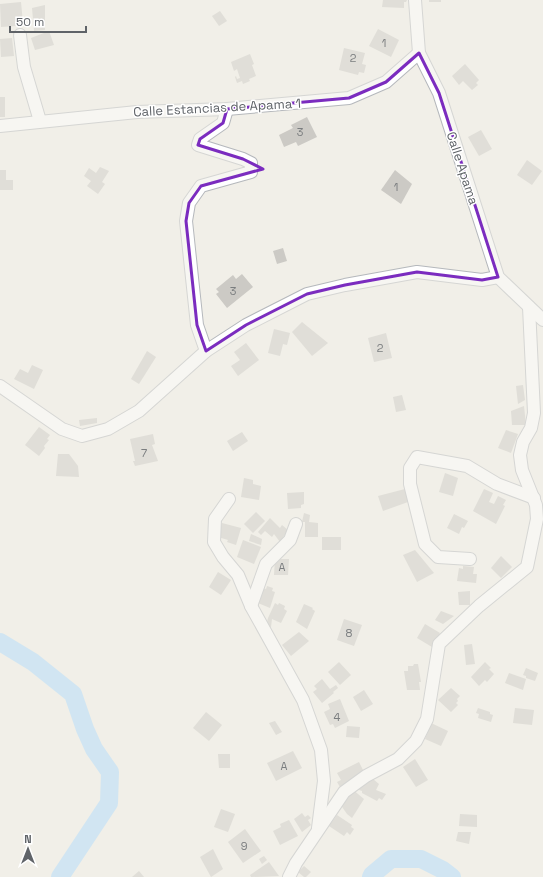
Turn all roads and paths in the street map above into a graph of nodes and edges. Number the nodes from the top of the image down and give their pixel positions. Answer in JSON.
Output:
{"nodes":[{"id":1,"x":415,"y":0,"type":"edge"},
{"id":2,"x":20,"y":34,"type":"dead end"},
{"id":3,"x":419,"y":53,"type":"junction"},
{"id":4,"x":227,"y":109,"type":"junction"},
{"id":5,"x":40,"y":122,"type":"junction"},
{"id":6,"x":0,"y":126,"type":"edge"},
{"id":7,"x":498,"y":277,"type":"junction"},
{"id":8,"x":529,"y":307,"type":"junction"},
{"id":9,"x":543,"y":310,"type":"edge"},
{"id":10,"x":543,"y":320,"type":"edge"},
{"id":11,"x":206,"y":351,"type":"junction"},
{"id":12,"x":0,"y":386,"type":"edge"},
{"id":13,"x":534,"y":498,"type":"junction"},
{"id":14,"x":229,"y":500,"type":"dead end"},
{"id":15,"x":296,"y":524,"type":"dead end"},
{"id":16,"x":470,"y":559,"type":"dead end"},
{"id":17,"x":251,"y":606,"type":"junction"},
{"id":18,"x":318,"y":831,"type":"junction"},
{"id":19,"x":289,"y":877,"type":"edge"}],
"edges":[{"from":1,"to":3,"type":"street","name":"Calle Apama"},
{"from":2,"to":5,"type":"street"},
{"from":3,"to":4,"type":"street","name":"Calle Estancias de Apama 1"},
{"from":3,"to":7,"type":"street","name":"Calle Apama"},
{"from":4,"to":5,"type":"street","name":"Calle Estancias de Apama 1"},
{"from":4,"to":11,"type":"street"},
{"from":5,"to":6,"type":"street","name":"Calle Estancias de Apama 1"},
{"from":7,"to":8,"type":"street","name":"Calle Apama"},
{"from":7,"to":11,"type":"street"},
{"from":8,"to":9,"type":"street"},
{"from":8,"to":10,"type":"street","name":"Calle Apama"},
{"from":8,"to":13,"type":"street"},
{"from":11,"to":12,"type":"street"},
{"from":13,"to":16,"type":"street"},
{"from":13,"to":18,"type":"street"},
{"from":14,"to":17,"type":"street"},
{"from":15,"to":17,"type":"street"},
{"from":17,"to":18,"type":"street"},
{"from":18,"to":19,"type":"street"}]}
